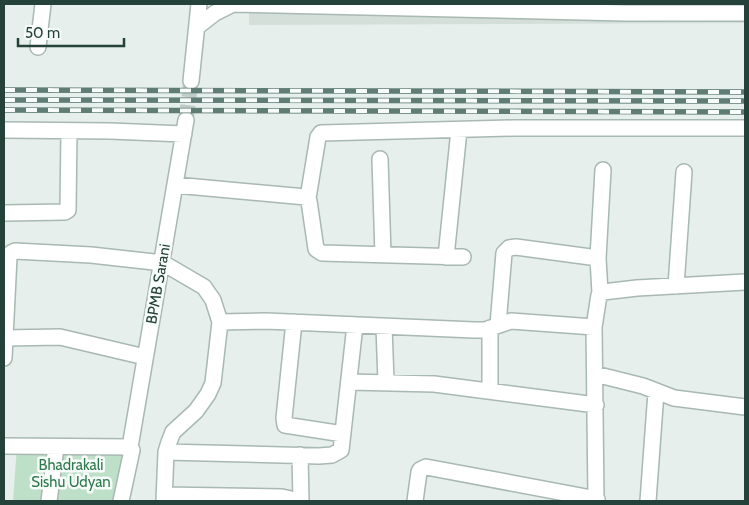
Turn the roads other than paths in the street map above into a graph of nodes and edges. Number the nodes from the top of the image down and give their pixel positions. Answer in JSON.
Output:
{"nodes":[{"id":1,"x":43,"y":4,"type":"edge"},
{"id":2,"x":200,"y":4,"type":"edge"},
{"id":3,"x":233,"y":4,"type":"edge"},
{"id":4,"x":745,"y":13,"type":"edge"},
{"id":5,"x":197,"y":27,"type":"junction"},
{"id":6,"x":38,"y":47,"type":"dead end"},
{"id":7,"x":191,"y":81,"type":"tunnel mouth"},
{"id":8,"x":745,"y":128,"type":"edge"},
{"id":9,"x":4,"y":130,"type":"edge"},
{"id":10,"x":459,"y":130,"type":"junction"},
{"id":11,"x":69,"y":131,"type":"junction"},
{"id":12,"x":380,"y":159,"type":"dead end"},
{"id":13,"x":603,"y":170,"type":"dead end"},
{"id":14,"x":684,"y":172,"type":"dead end"},
{"id":15,"x":175,"y":185,"type":"junction"},
{"id":16,"x":308,"y":198,"type":"junction"},
{"id":17,"x":4,"y":213,"type":"edge"},
{"id":18,"x":383,"y":255,"type":"junction"},
{"id":19,"x":446,"y":257,"type":"junction"},
{"id":20,"x":463,"y":257,"type":"dead end"},
{"id":21,"x":598,"y":258,"type":"junction"},
{"id":22,"x":162,"y":263,"type":"junction"},
{"id":23,"x":745,"y":282,"type":"edge"},
{"id":24,"x":676,"y":286,"type":"junction"},
{"id":25,"x":600,"y":293,"type":"junction"},
{"id":26,"x":220,"y":322,"type":"junction"},
{"id":27,"x":294,"y":322,"type":"junction"},
{"id":28,"x":354,"y":325,"type":"junction"},
{"id":29,"x":384,"y":326,"type":"junction"},
{"id":30,"x":494,"y":327,"type":"junction"},
{"id":31,"x":594,"y":327,"type":"junction"},
{"id":32,"x":5,"y":338,"type":"junction"},
{"id":33,"x":145,"y":356,"type":"junction"},
{"id":34,"x":4,"y":358,"type":"edge"},
{"id":35,"x":595,"y":374,"type":"junction"},
{"id":36,"x":349,"y":382,"type":"junction"},
{"id":37,"x":386,"y":382,"type":"junction"},
{"id":38,"x":490,"y":391,"type":"junction"},
{"id":39,"x":656,"y":392,"type":"junction"},
{"id":40,"x":596,"y":405,"type":"junction"},
{"id":41,"x":745,"y":406,"type":"edge"},
{"id":42,"x":343,"y":434,"type":"junction"},
{"id":43,"x":4,"y":446,"type":"edge"},
{"id":44,"x":56,"y":447,"type":"junction"},
{"id":45,"x":131,"y":449,"type":"junction"},
{"id":46,"x":166,"y":452,"type":"junction"},
{"id":47,"x":300,"y":456,"type":"junction"},
{"id":48,"x":164,"y":498,"type":"edge"},
{"id":49,"x":596,"y":500,"type":"edge"},
{"id":50,"x":49,"y":501,"type":"edge"},
{"id":51,"x":122,"y":501,"type":"edge"},
{"id":52,"x":300,"y":501,"type":"edge"},
{"id":53,"x":415,"y":501,"type":"edge"},
{"id":54,"x":648,"y":501,"type":"edge"}],
"edges":[{"from":1,"to":6,"type":"street"},
{"from":2,"to":5,"type":"street"},
{"from":3,"to":4,"type":"street"},
{"from":3,"to":5,"type":"street"},
{"from":5,"to":7,"type":"street"},
{"from":8,"to":10,"type":"street"},
{"from":9,"to":11,"type":"street"},
{"from":10,"to":16,"type":"street"},
{"from":10,"to":19,"type":"street"},
{"from":11,"to":15,"type":"street","name":"BPMB Sarani"},
{"from":11,"to":17,"type":"street"},
{"from":12,"to":18,"type":"street"},
{"from":13,"to":21,"type":"street"},
{"from":14,"to":24,"type":"street"},
{"from":15,"to":16,"type":"street"},
{"from":15,"to":22,"type":"street","name":"BPMB Sarani"},
{"from":16,"to":18,"type":"street"},
{"from":18,"to":19,"type":"street"},
{"from":19,"to":20,"type":"street"},
{"from":21,"to":25,"type":"street"},
{"from":21,"to":30,"type":"street"},
{"from":22,"to":26,"type":"street"},
{"from":22,"to":32,"type":"street"},
{"from":22,"to":33,"type":"street","name":"BPMB Sarani"},
{"from":23,"to":24,"type":"street"},
{"from":24,"to":25,"type":"street"},
{"from":25,"to":31,"type":"street"},
{"from":26,"to":27,"type":"street"},
{"from":26,"to":46,"type":"street"},
{"from":27,"to":28,"type":"street"},
{"from":27,"to":42,"type":"street"},
{"from":28,"to":29,"type":"street"},
{"from":28,"to":36,"type":"street"},
{"from":29,"to":30,"type":"street"},
{"from":29,"to":37,"type":"street"},
{"from":30,"to":31,"type":"street"},
{"from":30,"to":38,"type":"street"},
{"from":31,"to":35,"type":"street"},
{"from":32,"to":33,"type":"street"},
{"from":32,"to":34,"type":"street"},
{"from":33,"to":45,"type":"street","name":"BPMB Sarani"},
{"from":35,"to":39,"type":"street"},
{"from":35,"to":40,"type":"street"},
{"from":36,"to":37,"type":"street"},
{"from":36,"to":42,"type":"street"},
{"from":37,"to":38,"type":"street"},
{"from":38,"to":40,"type":"street"},
{"from":39,"to":41,"type":"street"},
{"from":39,"to":54,"type":"street"},
{"from":40,"to":49,"type":"street"},
{"from":42,"to":47,"type":"street"},
{"from":43,"to":44,"type":"street"},
{"from":44,"to":45,"type":"street"},
{"from":44,"to":50,"type":"street"},
{"from":45,"to":51,"type":"street","name":"BPMB Sarani"},
{"from":46,"to":47,"type":"street"},
{"from":46,"to":48,"type":"street"},
{"from":47,"to":52,"type":"street"},
{"from":48,"to":52,"type":"street"},
{"from":49,"to":53,"type":"street"}]}
